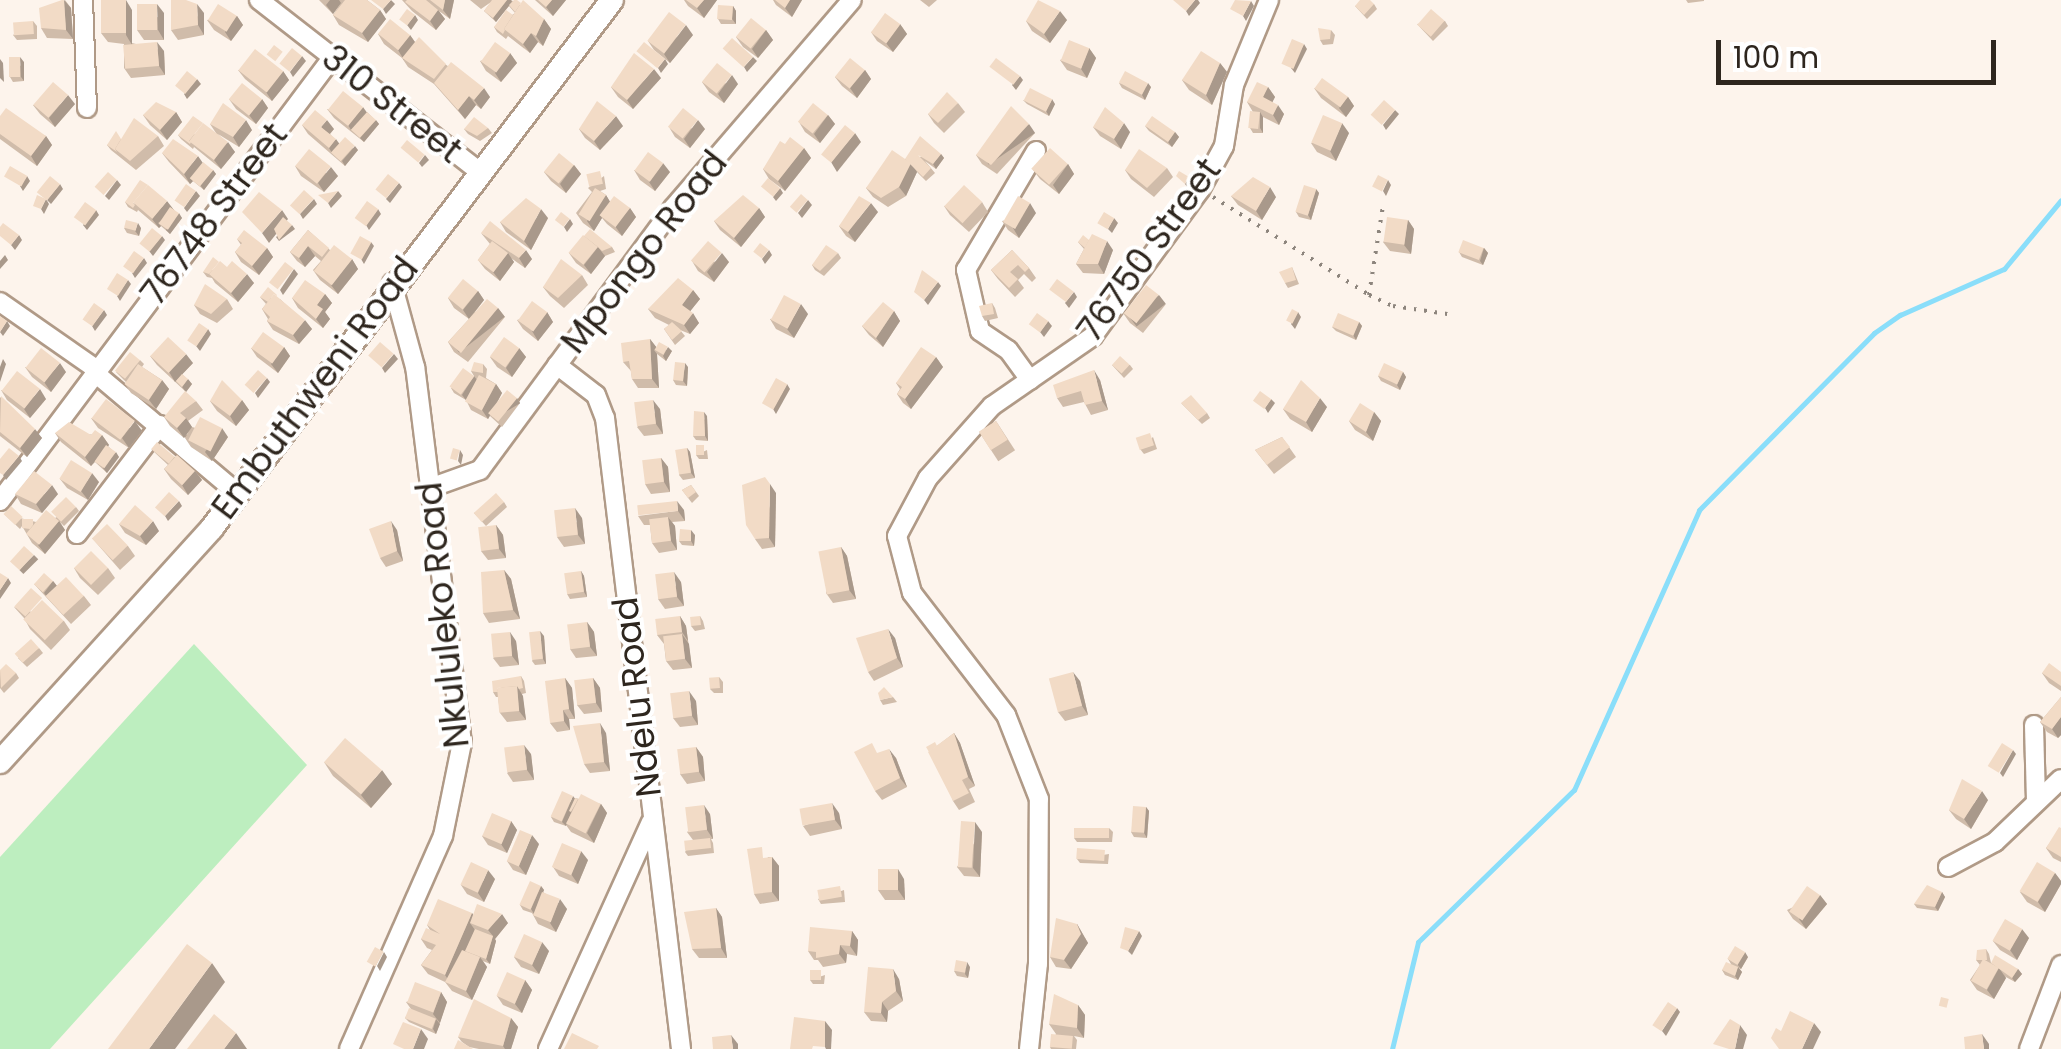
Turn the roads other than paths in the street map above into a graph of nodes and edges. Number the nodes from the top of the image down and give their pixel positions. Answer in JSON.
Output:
{"nodes":[{"id":1,"x":83,"y":0,"type":"edge"},
{"id":2,"x":259,"y":0,"type":"edge"},
{"id":3,"x":612,"y":0,"type":"edge"},
{"id":4,"x":852,"y":0,"type":"edge"},
{"id":5,"x":1269,"y":0,"type":"edge"},
{"id":6,"x":332,"y":58,"type":"junction"},
{"id":7,"x":87,"y":108,"type":"dead end"},
{"id":8,"x":1036,"y":152,"type":"dead end"},
{"id":9,"x":479,"y":171,"type":"junction"},
{"id":10,"x":392,"y":284,"type":"junction"},
{"id":11,"x":0,"y":302,"type":"edge"},
{"id":12,"x":557,"y":366,"type":"junction"},
{"id":13,"x":95,"y":371,"type":"junction"},
{"id":14,"x":1030,"y":380,"type":"junction"},
{"id":15,"x":160,"y":425,"type":"junction"},
{"id":16,"x":430,"y":488,"type":"junction"},
{"id":17,"x":237,"y":493,"type":"junction"},
{"id":18,"x":0,"y":502,"type":"edge"},
{"id":19,"x":78,"y":534,"type":"dead end"},
{"id":20,"x":2034,"y":725,"type":"dead end"},
{"id":21,"x":0,"y":762,"type":"edge"},
{"id":22,"x":2061,"y":779,"type":"edge"},
{"id":23,"x":2036,"y":801,"type":"junction"},
{"id":24,"x":652,"y":821,"type":"junction"},
{"id":25,"x":1948,"y":867,"type":"dead end"},
{"id":26,"x":2061,"y":966,"type":"edge"},
{"id":27,"x":350,"y":1049,"type":"edge"},
{"id":28,"x":548,"y":1049,"type":"edge"},
{"id":29,"x":682,"y":1049,"type":"edge"},
{"id":30,"x":1029,"y":1049,"type":"edge"},
{"id":31,"x":2030,"y":1049,"type":"edge"}],
"edges":[{"from":1,"to":7,"type":"street"},
{"from":2,"to":6,"type":"street","name":"310 Street"},
{"from":3,"to":9,"type":"street","name":"Embuthweni Road"},
{"from":4,"to":12,"type":"street","name":"Mpongo Road"},
{"from":5,"to":14,"type":"street","name":"76750 Street"},
{"from":6,"to":9,"type":"street","name":"310 Street"},
{"from":6,"to":13,"type":"street","name":"76748 Street"},
{"from":8,"to":14,"type":"street"},
{"from":9,"to":10,"type":"street","name":"Embuthweni Road"},
{"from":10,"to":16,"type":"street","name":"Nkululeko Road"},
{"from":10,"to":17,"type":"street","name":"Embuthweni Road"},
{"from":11,"to":13,"type":"street"},
{"from":12,"to":16,"type":"street","name":"Mpongo Road"},
{"from":12,"to":24,"type":"street","name":"Ndelu Road"},
{"from":13,"to":15,"type":"street"},
{"from":13,"to":18,"type":"street","name":"76748 Street"},
{"from":14,"to":30,"type":"street","name":"76750 Street"},
{"from":15,"to":17,"type":"street"},
{"from":15,"to":19,"type":"street"},
{"from":16,"to":27,"type":"street","name":"Nkululeko Road"},
{"from":17,"to":21,"type":"street","name":"Embuthweni Road"},
{"from":20,"to":23,"type":"street"},
{"from":22,"to":23,"type":"street"},
{"from":23,"to":25,"type":"street"},
{"from":24,"to":28,"type":"street"},
{"from":24,"to":29,"type":"street","name":"Ndelu Road"},
{"from":26,"to":31,"type":"street"}]}
